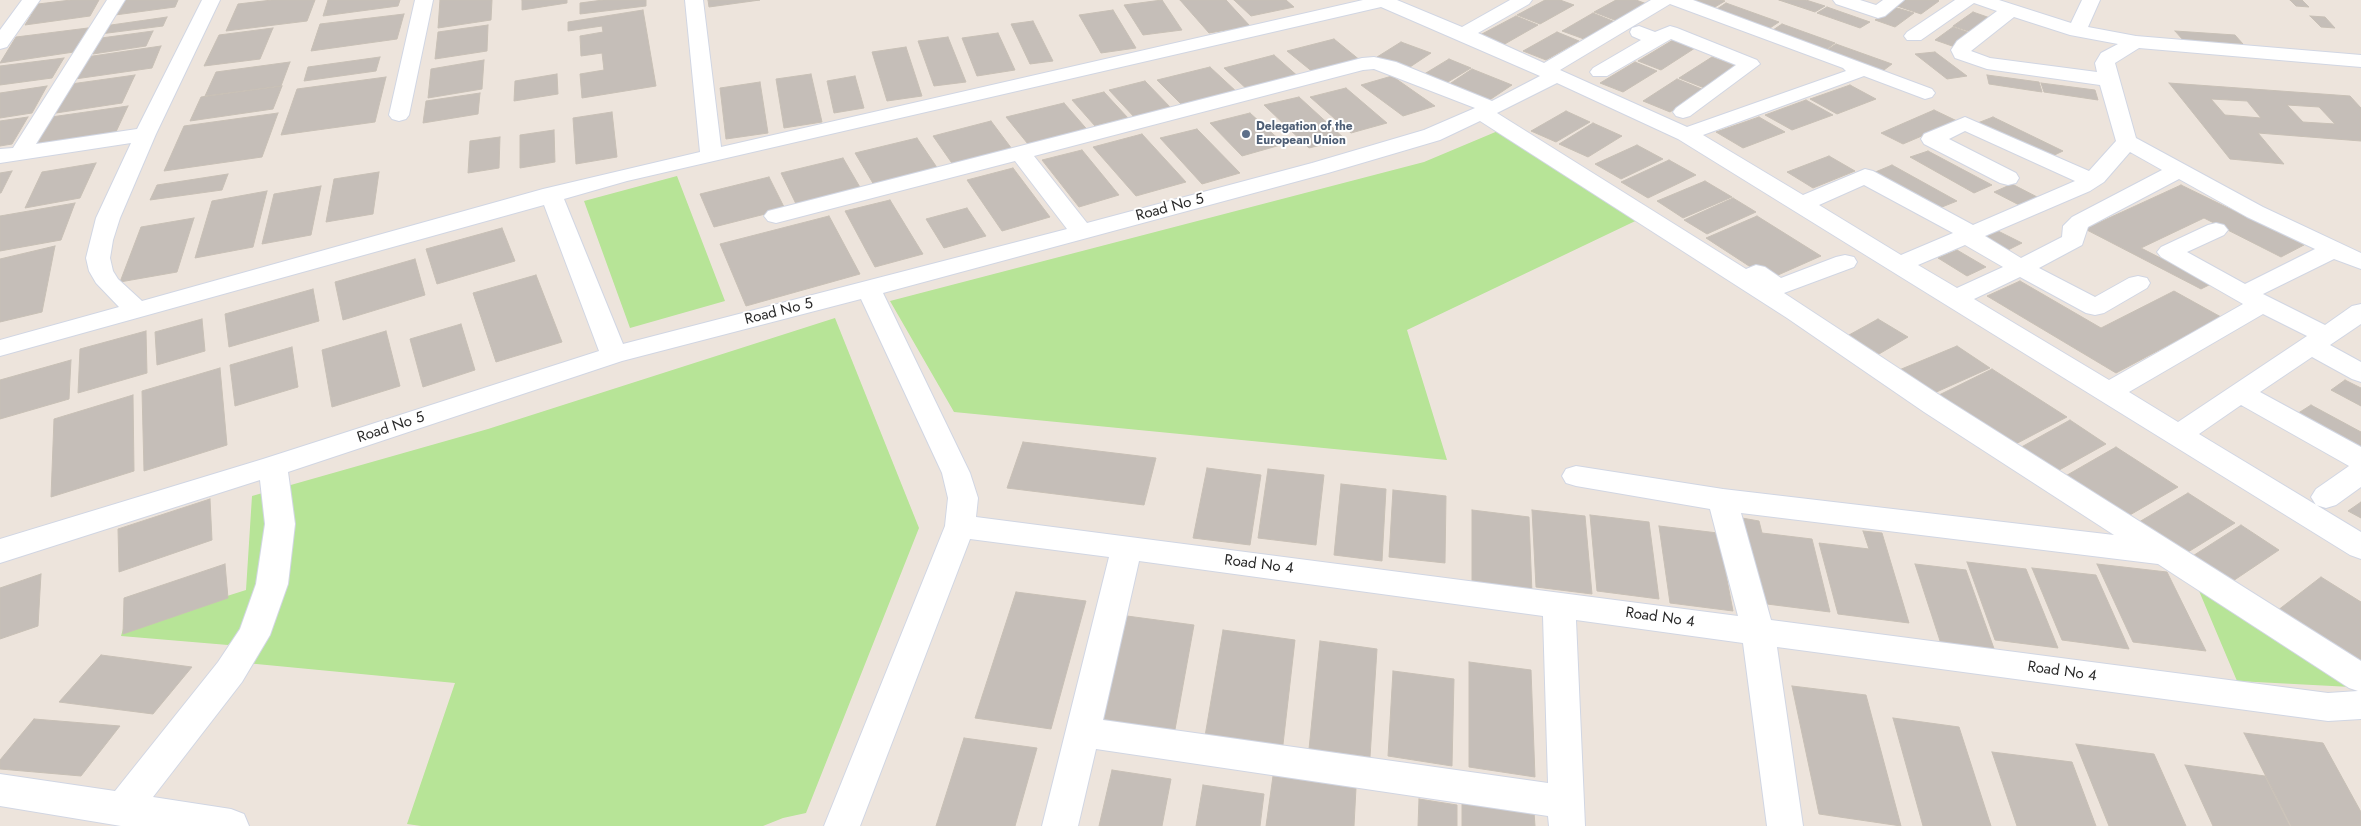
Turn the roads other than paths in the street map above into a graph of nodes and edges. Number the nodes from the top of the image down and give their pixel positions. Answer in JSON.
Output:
{"nodes":[{"id":1,"x":31,"y":0,"type":"edge"},
{"id":2,"x":116,"y":0,"type":"edge"},
{"id":3,"x":211,"y":0,"type":"edge"},
{"id":4,"x":424,"y":0,"type":"edge"},
{"id":5,"x":694,"y":0,"type":"edge"},
{"id":6,"x":1384,"y":0,"type":"edge"},
{"id":7,"x":1523,"y":0,"type":"edge"},
{"id":8,"x":1664,"y":0,"type":"edge"},
{"id":9,"x":1676,"y":0,"type":"edge"},
{"id":10,"x":1842,"y":0,"type":"edge"},
{"id":11,"x":1895,"y":0,"type":"edge"},
{"id":12,"x":1967,"y":0,"type":"edge"},
{"id":13,"x":1981,"y":0,"type":"edge"},
{"id":14,"x":2091,"y":0,"type":"edge"},
{"id":15,"x":2011,"y":10,"type":"junction"},
{"id":16,"x":9,"y":20,"type":"edge"},
{"id":17,"x":1622,"y":25,"type":"junction"},
{"id":18,"x":2077,"y":31,"type":"junction"},
{"id":19,"x":1463,"y":34,"type":"junction"},
{"id":20,"x":1914,"y":36,"type":"dead end"},
{"id":21,"x":1656,"y":39,"type":"junction"},
{"id":22,"x":2136,"y":42,"type":"junction"},
{"id":23,"x":0,"y":43,"type":"edge"},
{"id":24,"x":2361,"y":61,"type":"edge"},
{"id":25,"x":1852,"y":65,"type":"junction"},
{"id":26,"x":1600,"y":72,"type":"dead end"},
{"id":27,"x":1551,"y":73,"type":"junction"},
{"id":28,"x":2110,"y":80,"type":"junction"},
{"id":29,"x":1925,"y":93,"type":"dead end"},
{"id":30,"x":1487,"y":111,"type":"junction"},
{"id":31,"x":400,"y":115,"type":"dead end"},
{"id":32,"x":1684,"y":123,"type":"junction"},
{"id":33,"x":1509,"y":130,"type":"junction"},
{"id":34,"x":145,"y":134,"type":"junction"},
{"id":35,"x":2127,"y":142,"type":"junction"},
{"id":36,"x":10,"y":154,"type":"edge"},
{"id":37,"x":1020,"y":154,"type":"junction"},
{"id":38,"x":711,"y":156,"type":"junction"},
{"id":39,"x":2178,"y":171,"type":"junction"},
{"id":40,"x":2008,"y":178,"type":"dead end"},
{"id":41,"x":2091,"y":180,"type":"junction"},
{"id":42,"x":551,"y":194,"type":"junction"},
{"id":43,"x":2046,"y":202,"type":"junction"},
{"id":44,"x":1802,"y":204,"type":"junction"},
{"id":45,"x":776,"y":216,"type":"dead end"},
{"id":46,"x":2083,"y":220,"type":"junction"},
{"id":47,"x":2216,"y":230,"type":"dead end"},
{"id":48,"x":1082,"y":232,"type":"junction"},
{"id":49,"x":1970,"y":235,"type":"junction"},
{"id":50,"x":2333,"y":250,"type":"junction"},
{"id":51,"x":1845,"y":262,"type":"dead end"},
{"id":52,"x":2361,"y":262,"type":"edge"},
{"id":53,"x":1901,"y":264,"type":"junction"},
{"id":54,"x":2021,"y":268,"type":"junction"},
{"id":55,"x":2138,"y":283,"type":"dead end"},
{"id":56,"x":869,"y":289,"type":"junction"},
{"id":57,"x":1956,"y":298,"type":"junction"},
{"id":58,"x":2253,"y":299,"type":"junction"},
{"id":59,"x":134,"y":307,"type":"junction"},
{"id":60,"x":2361,"y":312,"type":"edge"},
{"id":61,"x":2319,"y":341,"type":"junction"},
{"id":62,"x":0,"y":348,"type":"edge"},
{"id":63,"x":614,"y":355,"type":"junction"},
{"id":64,"x":2361,"y":372,"type":"edge"},
{"id":65,"x":2109,"y":392,"type":"junction"},
{"id":66,"x":2240,"y":393,"type":"junction"},
{"id":67,"x":2178,"y":435,"type":"junction"},
{"id":68,"x":2361,"y":460,"type":"edge"},
{"id":69,"x":273,"y":466,"type":"junction"},
{"id":70,"x":2361,"y":472,"type":"edge"},
{"id":71,"x":1576,"y":476,"type":"dead end"},
{"id":72,"x":2326,"y":498,"type":"dead end"},
{"id":73,"x":1723,"y":500,"type":"junction"},
{"id":74,"x":960,"y":526,"type":"junction"},
{"id":75,"x":2361,"y":547,"type":"edge"},
{"id":76,"x":1127,"y":548,"type":"junction"},
{"id":77,"x":0,"y":551,"type":"edge"},
{"id":78,"x":2164,"y":552,"type":"junction"},
{"id":79,"x":1559,"y":604,"type":"junction"},
{"id":80,"x":1758,"y":631,"type":"junction"},
{"id":81,"x":2361,"y":678,"type":"edge"},
{"id":82,"x":2361,"y":706,"type":"edge"},
{"id":83,"x":1083,"y":732,"type":"junction"},
{"id":84,"x":0,"y":790,"type":"edge"},
{"id":85,"x":122,"y":810,"type":"junction"},
{"id":86,"x":1567,"y":814,"type":"edge"},
{"id":87,"x":231,"y":826,"type":"edge"},
{"id":88,"x":842,"y":826,"type":"edge"},
{"id":89,"x":1060,"y":826,"type":"edge"},
{"id":90,"x":1785,"y":826,"type":"edge"}],
"edges":[{"from":1,"to":16,"type":"street"},
{"from":2,"to":36,"type":"street"},
{"from":3,"to":34,"type":"street"},
{"from":4,"to":31,"type":"street"},
{"from":5,"to":38,"type":"street"},
{"from":6,"to":19,"type":"street"},
{"from":6,"to":38,"type":"street"},
{"from":7,"to":19,"type":"street"},
{"from":8,"to":17,"type":"street","name":"Road No 5"},
{"from":9,"to":25,"type":"street"},
{"from":10,"to":11,"type":"street"},
{"from":12,"to":20,"type":"street"},
{"from":13,"to":15,"type":"street"},
{"from":14,"to":18,"type":"street"},
{"from":15,"to":18,"type":"street"},
{"from":15,"to":28,"type":"street"},
{"from":16,"to":23,"type":"street"},
{"from":17,"to":21,"type":"street"},
{"from":17,"to":27,"type":"street","name":"Road No 5"},
{"from":18,"to":22,"type":"street"},
{"from":19,"to":27,"type":"street"},
{"from":21,"to":26,"type":"street"},
{"from":21,"to":32,"type":"street"},
{"from":22,"to":24,"type":"street"},
{"from":22,"to":28,"type":"street"},
{"from":25,"to":29,"type":"street"},
{"from":25,"to":32,"type":"street"},
{"from":27,"to":30,"type":"street","name":"Road No 5"},
{"from":27,"to":32,"type":"street"},
{"from":28,"to":35,"type":"street"},
{"from":30,"to":33,"type":"street"},
{"from":30,"to":37,"type":"street"},
{"from":30,"to":48,"type":"street","name":"Road No 5"},
{"from":32,"to":44,"type":"street"},
{"from":33,"to":51,"type":"street"},
{"from":33,"to":78,"type":"street"},
{"from":34,"to":36,"type":"street"},
{"from":34,"to":59,"type":"street"},
{"from":35,"to":39,"type":"street"},
{"from":35,"to":41,"type":"street"},
{"from":37,"to":45,"type":"street"},
{"from":37,"to":48,"type":"street"},
{"from":38,"to":42,"type":"street"},
{"from":39,"to":46,"type":"street"},
{"from":39,"to":50,"type":"street"},
{"from":40,"to":41,"type":"street"},
{"from":41,"to":43,"type":"street"},
{"from":42,"to":59,"type":"street"},
{"from":42,"to":63,"type":"street"},
{"from":43,"to":46,"type":"street"},
{"from":43,"to":49,"type":"street"},
{"from":44,"to":49,"type":"street"},
{"from":44,"to":53,"type":"street"},
{"from":46,"to":54,"type":"street"},
{"from":47,"to":58,"type":"street"},
{"from":48,"to":56,"type":"street","name":"Road No 5"},
{"from":49,"to":53,"type":"street"},
{"from":49,"to":54,"type":"street"},
{"from":50,"to":52,"type":"street"},
{"from":50,"to":58,"type":"street"},
{"from":53,"to":57,"type":"street"},
{"from":54,"to":55,"type":"street"},
{"from":54,"to":57,"type":"street"},
{"from":56,"to":63,"type":"street","name":"Road No 5"},
{"from":56,"to":74,"type":"street"},
{"from":57,"to":65,"type":"street"},
{"from":58,"to":61,"type":"street"},
{"from":58,"to":65,"type":"street"},
{"from":59,"to":62,"type":"street"},
{"from":60,"to":61,"type":"street"},
{"from":61,"to":64,"type":"street"},
{"from":61,"to":66,"type":"street"},
{"from":63,"to":69,"type":"street","name":"Road No 5"},
{"from":65,"to":67,"type":"street"},
{"from":66,"to":67,"type":"street"},
{"from":66,"to":68,"type":"street"},
{"from":67,"to":75,"type":"street"},
{"from":69,"to":77,"type":"street","name":"Road No 5"},
{"from":69,"to":85,"type":"street"},
{"from":70,"to":72,"type":"street"},
{"from":71,"to":73,"type":"street"},
{"from":73,"to":78,"type":"street"},
{"from":73,"to":80,"type":"street"},
{"from":74,"to":76,"type":"street","name":"Road No 4"},
{"from":74,"to":88,"type":"street"},
{"from":76,"to":79,"type":"street","name":"Road No 4"},
{"from":76,"to":83,"type":"street"},
{"from":78,"to":81,"type":"street"},
{"from":79,"to":80,"type":"street","name":"Road No 4"},
{"from":79,"to":86,"type":"street"},
{"from":80,"to":82,"type":"street","name":"Road No 4"},
{"from":80,"to":90,"type":"street"},
{"from":83,"to":86,"type":"street"},
{"from":83,"to":89,"type":"street"},
{"from":84,"to":85,"type":"street"},
{"from":85,"to":87,"type":"street"}]}
